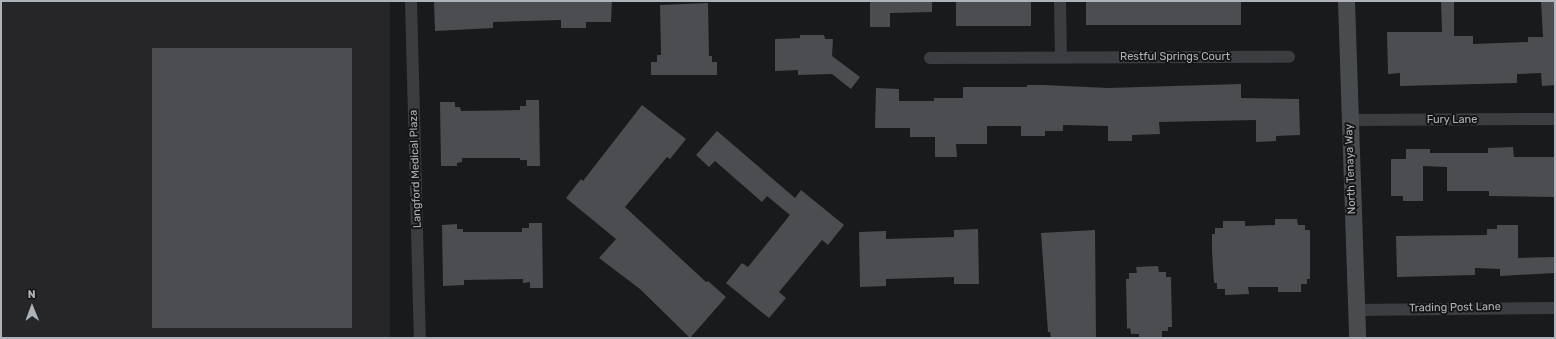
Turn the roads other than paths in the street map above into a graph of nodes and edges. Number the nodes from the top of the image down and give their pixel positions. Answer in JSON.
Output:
{"nodes":[{"id":1,"x":411,"y":1,"type":"edge"},
{"id":2,"x":1060,"y":1,"type":"edge"},
{"id":3,"x":1346,"y":1,"type":"edge"},
{"id":4,"x":1061,"y":57,"type":"junction"},
{"id":5,"x":1290,"y":57,"type":"dead end"},
{"id":6,"x":930,"y":58,"type":"dead end"},
{"id":7,"x":1555,"y":119,"type":"edge"},
{"id":8,"x":1349,"y":120,"type":"junction"},
{"id":9,"x":1555,"y":308,"type":"edge"},
{"id":10,"x":1355,"y":310,"type":"junction"},
{"id":11,"x":420,"y":338,"type":"edge"},
{"id":12,"x":1356,"y":338,"type":"edge"}],
"edges":[{"from":1,"to":11,"type":"street","name":"Langford Medical Plaza"},
{"from":2,"to":4,"type":"street"},
{"from":3,"to":8,"type":"main road","name":"North Tenaya Way"},
{"from":4,"to":5,"type":"street","name":"Restful Springs Court"},
{"from":4,"to":6,"type":"street","name":"Restful Springs Court"},
{"from":7,"to":8,"type":"street","name":"Fury Lane"},
{"from":8,"to":10,"type":"main road","name":"North Tenaya Way"},
{"from":9,"to":10,"type":"street","name":"Trading Post Lane"},
{"from":10,"to":12,"type":"main road","name":"North Tenaya Way"}]}
